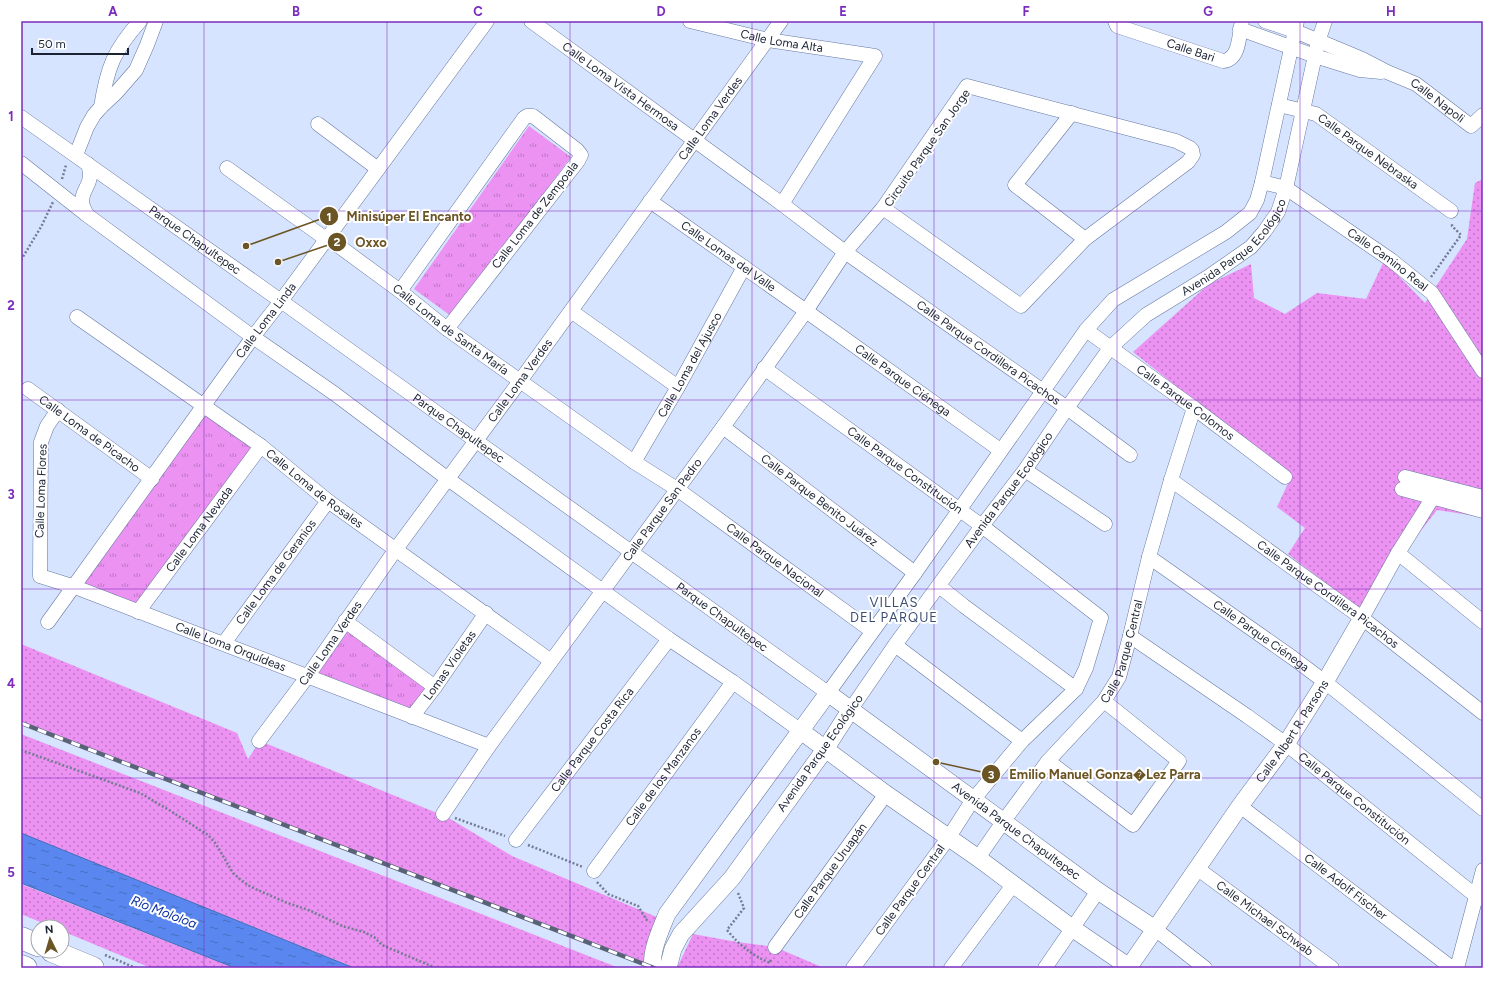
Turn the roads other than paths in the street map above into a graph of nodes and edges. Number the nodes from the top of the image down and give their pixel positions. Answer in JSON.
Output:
{"nodes":[{"id":1,"x":140,"y":21,"type":"edge"},
{"id":2,"x":156,"y":21,"type":"edge"},
{"id":3,"x":487,"y":21,"type":"edge"},
{"id":4,"x":532,"y":21,"type":"edge"},
{"id":5,"x":690,"y":21,"type":"edge"},
{"id":6,"x":781,"y":21,"type":"edge"},
{"id":7,"x":1115,"y":21,"type":"edge"},
{"id":8,"x":1265,"y":21,"type":"edge"},
{"id":9,"x":1325,"y":21,"type":"edge"},
{"id":10,"x":1241,"y":25,"type":"edge"},
{"id":11,"x":1304,"y":32,"type":"edge"},
{"id":12,"x":768,"y":40,"type":"junction"},
{"id":13,"x":1303,"y":52,"type":"junction"},
{"id":14,"x":1387,"y":72,"type":"junction"},
{"id":15,"x":1279,"y":105,"type":"junction"},
{"id":16,"x":101,"y":107,"type":"junction"},
{"id":17,"x":1303,"y":110,"type":"junction"},
{"id":18,"x":1072,"y":113,"type":"junction"},
{"id":19,"x":1483,"y":115,"type":"edge"},
{"id":20,"x":21,"y":117,"type":"edge"},
{"id":21,"x":318,"y":124,"type":"dead end"},
{"id":22,"x":695,"y":140,"type":"junction"},
{"id":23,"x":73,"y":153,"type":"junction"},
{"id":24,"x":21,"y":163,"type":"edge"},
{"id":25,"x":88,"y":164,"type":"junction"},
{"id":26,"x":227,"y":168,"type":"dead end"},
{"id":27,"x":378,"y":169,"type":"junction"},
{"id":28,"x":1262,"y":182,"type":"junction"},
{"id":29,"x":1286,"y":188,"type":"junction"},
{"id":30,"x":650,"y":201,"type":"junction"},
{"id":31,"x":782,"y":204,"type":"junction"},
{"id":32,"x":883,"y":208,"type":"junction"},
{"id":33,"x":1451,"y":211,"type":"road end"},
{"id":34,"x":87,"y":215,"type":"junction"},
{"id":35,"x":326,"y":239,"type":"junction"},
{"id":36,"x":1086,"y":239,"type":"junction"},
{"id":37,"x":845,"y":252,"type":"junction"},
{"id":38,"x":744,"y":267,"type":"junction"},
{"id":39,"x":400,"y":291,"type":"junction"},
{"id":40,"x":281,"y":301,"type":"junction"},
{"id":41,"x":571,"y":310,"type":"junction"},
{"id":42,"x":806,"y":311,"type":"junction"},
{"id":43,"x":78,"y":317,"type":"dead end"},
{"id":44,"x":448,"y":329,"type":"junction"},
{"id":45,"x":1086,"y":330,"type":"junction"},
{"id":46,"x":253,"y":337,"type":"junction"},
{"id":47,"x":1110,"y":348,"type":"junction"},
{"id":48,"x":764,"y":368,"type":"junction"},
{"id":49,"x":1483,"y":371,"type":"edge"},
{"id":50,"x":520,"y":381,"type":"junction"},
{"id":51,"x":678,"y":387,"type":"junction"},
{"id":52,"x":28,"y":388,"type":"dead end"},
{"id":53,"x":1042,"y":391,"type":"junction"},
{"id":54,"x":204,"y":406,"type":"junction"},
{"id":55,"x":1066,"y":408,"type":"junction"},
{"id":56,"x":1194,"y":408,"type":"junction"},
{"id":57,"x":58,"y":410,"type":"junction"},
{"id":58,"x":723,"y":427,"type":"junction"},
{"id":59,"x":476,"y":442,"type":"junction"},
{"id":60,"x":261,"y":446,"type":"junction"},
{"id":61,"x":1000,"y":450,"type":"junction"},
{"id":62,"x":1130,"y":455,"type":"dead end"},
{"id":63,"x":634,"y":462,"type":"junction"},
{"id":64,"x":1025,"y":470,"type":"junction"},
{"id":65,"x":1285,"y":477,"type":"dead end"},
{"id":66,"x":152,"y":479,"type":"junction"},
{"id":67,"x":448,"y":479,"type":"junction"},
{"id":68,"x":1170,"y":480,"type":"junction"},
{"id":69,"x":1440,"y":486,"type":"junction"},
{"id":70,"x":677,"y":489,"type":"junction"},
{"id":71,"x":1433,"y":498,"type":"junction"},
{"id":72,"x":1483,"y":498,"type":"edge"},
{"id":73,"x":328,"y":501,"type":"junction"},
{"id":74,"x":960,"y":511,"type":"junction"},
{"id":75,"x":1483,"y":511,"type":"edge"},
{"id":76,"x":1105,"y":524,"type":"dead end"},
{"id":77,"x":982,"y":526,"type":"junction"},
{"id":78,"x":396,"y":549,"type":"junction"},
{"id":79,"x":630,"y":552,"type":"junction"},
{"id":80,"x":1398,"y":553,"type":"junction"},
{"id":81,"x":1148,"y":557,"type":"junction"},
{"id":82,"x":915,"y":573,"type":"junction"},
{"id":83,"x":40,"y":576,"type":"joint"},
{"id":84,"x":940,"y":586,"type":"junction"},
{"id":85,"x":74,"y":587,"type":"junction"},
{"id":86,"x":603,"y":591,"type":"junction"},
{"id":87,"x":138,"y":612,"type":"junction"},
{"id":88,"x":486,"y":613,"type":"junction"},
{"id":89,"x":1101,"y":618,"type":"joint"},
{"id":90,"x":1362,"y":618,"type":"junction"},
{"id":91,"x":345,"y":620,"type":"junction"},
{"id":92,"x":48,"y":622,"type":"dead end"},
{"id":93,"x":1483,"y":622,"type":"edge"},
{"id":94,"x":872,"y":631,"type":"junction"},
{"id":95,"x":1130,"y":636,"type":"junction"},
{"id":96,"x":669,"y":639,"type":"junction"},
{"id":97,"x":224,"y":644,"type":"junction"},
{"id":98,"x":895,"y":645,"type":"junction"},
{"id":99,"x":551,"y":661,"type":"junction"},
{"id":100,"x":307,"y":677,"type":"junction"},
{"id":101,"x":733,"y":682,"type":"junction"},
{"id":102,"x":1325,"y":682,"type":"junction"},
{"id":103,"x":436,"y":687,"type":"junction"},
{"id":104,"x":1076,"y":689,"type":"junction"},
{"id":105,"x":828,"y":693,"type":"junction"},
{"id":106,"x":1104,"y":701,"type":"junction"},
{"id":107,"x":851,"y":709,"type":"junction"},
{"id":108,"x":1483,"y":713,"type":"edge"},
{"id":109,"x":412,"y":717,"type":"junction"},
{"id":110,"x":801,"y":731,"type":"junction"},
{"id":111,"x":259,"y":741,"type":"dead end"},
{"id":112,"x":1022,"y":741,"type":"junction"},
{"id":113,"x":1286,"y":744,"type":"junction"},
{"id":114,"x":489,"y":746,"type":"junction"},
{"id":115,"x":826,"y":748,"type":"junction"},
{"id":116,"x":1048,"y":761,"type":"junction"},
{"id":117,"x":886,"y":794,"type":"junction"},
{"id":118,"x":972,"y":801,"type":"junction"},
{"id":119,"x":1240,"y":806,"type":"junction"},
{"id":120,"x":1483,"y":809,"type":"edge"},
{"id":121,"x":443,"y":814,"type":"road end"},
{"id":122,"x":1003,"y":822,"type":"junction"},
{"id":123,"x":949,"y":837,"type":"junction"},
{"id":124,"x":516,"y":840,"type":"road end"},
{"id":125,"x":978,"y":858,"type":"junction"},
{"id":126,"x":1198,"y":869,"type":"junction"},
{"id":127,"x":1483,"y":870,"type":"edge"},
{"id":128,"x":594,"y":872,"type":"road end"},
{"id":129,"x":1013,"y":885,"type":"junction"},
{"id":130,"x":1098,"y":891,"type":"junction"},
{"id":131,"x":1480,"y":898,"type":"edge"},
{"id":132,"x":1072,"y":928,"type":"junction"},
{"id":133,"x":1155,"y":929,"type":"junction"},
{"id":134,"x":660,"y":930,"type":"junction"},
{"id":135,"x":681,"y":934,"type":"junction"},
{"id":136,"x":775,"y":947,"type":"road end"},
{"id":137,"x":70,"y":958,"type":"edge"},
{"id":138,"x":21,"y":966,"type":"edge"},
{"id":139,"x":26,"y":968,"type":"edge"},
{"id":140,"x":93,"y":968,"type":"edge"},
{"id":141,"x":653,"y":968,"type":"edge"},
{"id":142,"x":668,"y":968,"type":"edge"},
{"id":143,"x":853,"y":968,"type":"edge"},
{"id":144,"x":951,"y":968,"type":"edge"},
{"id":145,"x":1045,"y":968,"type":"edge"},
{"id":146,"x":1129,"y":968,"type":"edge"},
{"id":147,"x":1205,"y":968,"type":"edge"},
{"id":148,"x":1332,"y":968,"type":"edge"},
{"id":149,"x":1452,"y":968,"type":"edge"},
{"id":150,"x":1457,"y":968,"type":"edge"}],
"edges":[{"from":1,"to":16,"type":"street"},
{"from":2,"to":16,"type":"street"},
{"from":3,"to":27,"type":"street","name":"Calle Loma Linda"},
{"from":4,"to":22,"type":"street","name":"Calle Loma Vista Hermosa"},
{"from":5,"to":12,"type":"street","name":"Calle Loma Alta"},
{"from":6,"to":12,"type":"street","name":"Calle Loma Verdes"},
{"from":7,"to":10,"type":"street","name":"Calle Bari"},
{"from":8,"to":11,"type":"street","name":"Calle Napoli"},
{"from":9,"to":11,"type":"street","name":"Avenida Parque Ecológico"},
{"from":10,"to":13,"type":"street","name":"Calle Napoli"},
{"from":11,"to":13,"type":"street","name":"Avenida Parque Ecológico"},
{"from":11,"to":13,"type":"street","name":"Avenida Parque Ecológico"},
{"from":11,"to":14,"type":"street","name":"Calle Napoli"},
{"from":12,"to":22,"type":"street","name":"Calle Loma Verdes"},
{"from":12,"to":31,"type":"street","name":"Calle Loma Alta"},
{"from":13,"to":14,"type":"street","name":"Calle Napoli"},
{"from":13,"to":15,"type":"street","name":"Avenida Parque Ecológico"},
{"from":13,"to":17,"type":"street","name":"Avenida Parque Ecológico"},
{"from":14,"to":19,"type":"street","name":"Calle Napoli"},
{"from":15,"to":17,"type":"street","name":"Calle Parque Nebraska"},
{"from":15,"to":28,"type":"street","name":"Avenida Parque Ecológico"},
{"from":16,"to":23,"type":"street"},
{"from":17,"to":29,"type":"street","name":"Avenida Parque Ecológico"},
{"from":17,"to":33,"type":"street","name":"Calle Parque Nebraska"},
{"from":18,"to":32,"type":"street","name":"Circuito Parque San Jorge"},
{"from":18,"to":36,"type":"street"},
{"from":18,"to":36,"type":"street","name":"Circuito Parque San Jorge"},
{"from":20,"to":23,"type":"street","name":"Parque Chapultepec"},
{"from":21,"to":27,"type":"street"},
{"from":22,"to":30,"type":"street","name":"Calle Loma Verdes"},
{"from":22,"to":31,"type":"street","name":"Calle Loma Vista Hermosa"},
{"from":23,"to":25,"type":"street","name":"Parque Chapultepec"},
{"from":24,"to":34,"type":"street"},
{"from":25,"to":34,"type":"street"},
{"from":25,"to":40,"type":"street","name":"Parque Chapultepec"},
{"from":26,"to":35,"type":"street","name":"Calle Loma de Santa María"},
{"from":27,"to":35,"type":"street","name":"Calle Loma Linda"},
{"from":28,"to":29,"type":"street","name":"Calle Camino Real"},
{"from":28,"to":45,"type":"street","name":"Avenida Parque Ecológico"},
{"from":29,"to":47,"type":"street","name":"Avenida Parque Ecológico"},
{"from":29,"to":49,"type":"street","name":"Calle Camino Real"},
{"from":30,"to":38,"type":"street","name":"Calle Lomas del Valle"},
{"from":30,"to":41,"type":"street","name":"Calle Loma Verdes"},
{"from":31,"to":37,"type":"street","name":"Calle Loma Vista Hermosa"},
{"from":32,"to":36,"type":"street","name":"Circuito Parque San Jorge"},
{"from":32,"to":37,"type":"street","name":"Calle Parque San Pedro"},
{"from":34,"to":46,"type":"street"},
{"from":35,"to":39,"type":"street","name":"Calle Loma de Santa María"},
{"from":35,"to":40,"type":"street","name":"Calle Loma Linda"},
{"from":37,"to":42,"type":"street","name":"Calle Parque San Pedro"},
{"from":37,"to":53,"type":"street","name":"Calle Parque Cordillera Picachos"},
{"from":38,"to":42,"type":"street","name":"Calle Lomas del Valle"},
{"from":38,"to":51,"type":"street","name":"Calle Loma del Ajusco"},
{"from":39,"to":44,"type":"street","name":"Calle Loma de Santa María"},
{"from":39,"to":44,"type":"street","name":"Calle Loma de Zempoala"},
{"from":40,"to":46,"type":"street","name":"Calle Loma Linda"},
{"from":40,"to":59,"type":"street","name":"Parque Chapultepec"},
{"from":41,"to":50,"type":"street","name":"Calle Loma Verdes"},
{"from":41,"to":51,"type":"street"},
{"from":42,"to":48,"type":"street","name":"Calle Parque San Pedro"},
{"from":42,"to":61,"type":"street","name":"Calle Parque Ciénega"},
{"from":43,"to":54,"type":"street","name":"Calle Loma de Rosales"},
{"from":44,"to":50,"type":"street","name":"Calle Loma de Santa María"},
{"from":45,"to":47,"type":"street","name":"Calle Parque Colomos"},
{"from":45,"to":53,"type":"street","name":"Avenida Parque Ecológico"},
{"from":46,"to":54,"type":"street","name":"Calle Loma Linda"},
{"from":46,"to":67,"type":"street"},
{"from":47,"to":55,"type":"street","name":"Avenida Parque Ecológico"},
{"from":47,"to":56,"type":"street","name":"Calle Parque Colomos"},
{"from":48,"to":58,"type":"street","name":"Calle Parque San Pedro"},
{"from":48,"to":74,"type":"street","name":"Calle Parque Constitución"},
{"from":50,"to":59,"type":"street","name":"Calle Loma Verdes"},
{"from":50,"to":63,"type":"street","name":"Calle Loma de Santa María"},
{"from":51,"to":63,"type":"street","name":"Calle Loma del Ajusco"},
{"from":52,"to":57,"type":"street","name":"Calle Loma de Picacho"},
{"from":53,"to":55,"type":"street","name":"Calle Parque Cordillera Picachos"},
{"from":53,"to":61,"type":"street","name":"Avenida Parque Ecológico"},
{"from":54,"to":60,"type":"street","name":"Calle Loma de Rosales"},
{"from":54,"to":66,"type":"street","name":"Calle Loma Linda"},
{"from":55,"to":62,"type":"street","name":"Calle Parque Cordillera Picachos"},
{"from":55,"to":64,"type":"street","name":"Avenida Parque Ecológico"},
{"from":56,"to":65,"type":"street","name":"Calle Parque Colomos"},
{"from":56,"to":68,"type":"street","name":"Calle Parque Central"},
{"from":57,"to":66,"type":"street","name":"Calle Loma de Picacho"},
{"from":57,"to":83,"type":"street","name":"Calle Loma Flores"},
{"from":58,"to":70,"type":"street","name":"Calle Parque San Pedro"},
{"from":58,"to":82,"type":"street","name":"Calle Parque Benito Juárez"},
{"from":59,"to":67,"type":"street","name":"Calle Loma Verdes"},
{"from":59,"to":79,"type":"street","name":"Parque Chapultepec"},
{"from":60,"to":73,"type":"street","name":"Calle Loma de Rosales"},
{"from":60,"to":87,"type":"street","name":"Calle Loma Nevada"},
{"from":61,"to":74,"type":"street","name":"Avenida Parque Ecológico"},
{"from":63,"to":70,"type":"street","name":"Calle Loma de Santa María"},
{"from":64,"to":76,"type":"street"},
{"from":64,"to":77,"type":"street","name":"Avenida Parque Ecológico"},
{"from":66,"to":85,"type":"street","name":"Calle Loma Linda"},
{"from":67,"to":78,"type":"street","name":"Calle Loma Verdes"},
{"from":67,"to":86,"type":"street"},
{"from":68,"to":81,"type":"street","name":"Calle Parque Central"},
{"from":68,"to":90,"type":"street","name":"Calle Parque Cordillera Picachos"},
{"from":69,"to":71,"type":"street","name":"Calle Albert R. Parsons"},
{"from":69,"to":71,"type":"street"},
{"from":69,"to":72,"type":"street"},
{"from":70,"to":79,"type":"street","name":"Calle Parque San Pedro"},
{"from":70,"to":94,"type":"street","name":"Calle Parque Nacional"},
{"from":71,"to":75,"type":"street"},
{"from":71,"to":80,"type":"street","name":"Calle Albert R. Parsons"},
{"from":73,"to":78,"type":"street","name":"Calle Loma de Rosales"},
{"from":73,"to":97,"type":"street","name":"Calle Loma de Geranios"},
{"from":74,"to":77,"type":"street","name":"Calle Parque Constitución"},
{"from":74,"to":82,"type":"street","name":"Avenida Parque Ecológico"},
{"from":77,"to":84,"type":"street","name":"Avenida Parque Ecológico"},
{"from":77,"to":89,"type":"street","name":"Calle Parque Constitución"},
{"from":78,"to":88,"type":"street","name":"Calle Loma de Rosales"},
{"from":78,"to":91,"type":"street","name":"Calle Loma Verdes"},
{"from":79,"to":86,"type":"street","name":"Calle Parque San Pedro"},
{"from":79,"to":105,"type":"street","name":"Parque Chapultepec"},
{"from":80,"to":90,"type":"street","name":"Calle Albert R. Parsons"},
{"from":80,"to":93,"type":"street"},
{"from":81,"to":95,"type":"street","name":"Calle Parque Central"},
{"from":81,"to":102,"type":"street","name":"Calle Parque Ciénega"},
{"from":82,"to":94,"type":"street","name":"Avenida Parque Ecológico"},
{"from":83,"to":85,"type":"street","name":"Calle Loma Orquídeas"},
{"from":84,"to":98,"type":"street","name":"Avenida Parque Ecológico"},
{"from":84,"to":104,"type":"street"},
{"from":85,"to":87,"type":"street","name":"Calle Loma Orquídeas"},
{"from":85,"to":92,"type":"street","name":"Calle Loma Linda"},
{"from":86,"to":96,"type":"street"},
{"from":86,"to":99,"type":"street","name":"Calle Parque San Pedro"},
{"from":87,"to":97,"type":"street","name":"Calle Loma Orquídeas"},
{"from":88,"to":99,"type":"street","name":"Calle Loma de Rosales"},
{"from":88,"to":103,"type":"street","name":"Lomas Violetas"},
{"from":89,"to":104,"type":"street","name":"Calle Parque Central"},
{"from":90,"to":102,"type":"street","name":"Calle Albert R. Parsons"},
{"from":90,"to":108,"type":"street","name":"Calle Parque Cordillera Picachos"},
{"from":91,"to":100,"type":"street","name":"Calle Loma Verdes"},
{"from":91,"to":103,"type":"street"},
{"from":94,"to":105,"type":"street","name":"Avenida Parque Ecológico"},
{"from":95,"to":106,"type":"street","name":"Calle Parque Central"},
{"from":95,"to":113,"type":"street","name":"Calle Parque Constitución"},
{"from":96,"to":101,"type":"street"},
{"from":96,"to":124,"type":"street","name":"Calle Parque Costa Rica"},
{"from":97,"to":100,"type":"street","name":"Calle Loma Orquídeas"},
{"from":98,"to":107,"type":"street","name":"Avenida Parque Ecológico"},
{"from":98,"to":112,"type":"street"},
{"from":99,"to":114,"type":"street","name":"Calle Parque San Pedro"},
{"from":100,"to":109,"type":"street","name":"Calle Loma Orquídeas"},
{"from":100,"to":111,"type":"street","name":"Calle Loma Verdes"},
{"from":101,"to":110,"type":"street"},
{"from":101,"to":128,"type":"street","name":"Calle de los Manzanos"},
{"from":102,"to":113,"type":"street","name":"Calle Albert R. Parsons"},
{"from":102,"to":120,"type":"street","name":"Calle Parque Ciénega"},
{"from":103,"to":109,"type":"street","name":"Lomas Violetas"},
{"from":104,"to":112,"type":"street","name":"Calle Parque Central"},
{"from":105,"to":107,"type":"street","name":"Avenida Parque Chapultepec"},
{"from":105,"to":110,"type":"street","name":"Avenida Parque Ecológico"},
{"from":106,"to":116,"type":"street","name":"Calle Parque Central"},
{"from":106,"to":116,"type":"street"},
{"from":107,"to":115,"type":"street","name":"Avenida Parque Ecológico"},
{"from":107,"to":118,"type":"street","name":"Avenida Parque Chapultepec"},
{"from":109,"to":114,"type":"street","name":"Calle Loma Orquídeas"},
{"from":110,"to":115,"type":"street"},
{"from":110,"to":134,"type":"street","name":"Avenida Parque Ecológico"},
{"from":112,"to":118,"type":"street","name":"Calle Parque Central"},
{"from":113,"to":119,"type":"street","name":"Calle Albert R. Parsons"},
{"from":113,"to":131,"type":"street","name":"Calle Parque Constitución"},
{"from":114,"to":121,"type":"street","name":"Calle Parque San Pedro"},
{"from":115,"to":117,"type":"street"},
{"from":115,"to":135,"type":"street","name":"Avenida Parque Ecológico"},
{"from":116,"to":122,"type":"street","name":"Calle Parque Central"},
{"from":117,"to":123,"type":"street"},
{"from":117,"to":136,"type":"street","name":"Calle Parque Uruapán"},
{"from":118,"to":122,"type":"street","name":"Avenida Parque Chapultepec"},
{"from":118,"to":123,"type":"street","name":"Calle Parque Central"},
{"from":119,"to":126,"type":"street","name":"Calle Albert R. Parsons"},
{"from":119,"to":149,"type":"street","name":"Calle Adolf Fischer"},
{"from":122,"to":125,"type":"street","name":"Calle Parque Central"},
{"from":122,"to":130,"type":"street","name":"Avenida Parque Chapultepec"},
{"from":123,"to":125,"type":"street"},
{"from":123,"to":143,"type":"street","name":"Calle Parque Central"},
{"from":125,"to":129,"type":"street"},
{"from":126,"to":133,"type":"street","name":"Calle Albert R. Parsons"},
{"from":126,"to":148,"type":"street","name":"Calle Michael Schwab"},
{"from":127,"to":131,"type":"street"},
{"from":129,"to":132,"type":"street"},
{"from":129,"to":144,"type":"street"},
{"from":130,"to":132,"type":"street"},
{"from":130,"to":133,"type":"street","name":"Avenida Parque Chapultepec"},
{"from":131,"to":150,"type":"street"},
{"from":132,"to":145,"type":"street"},
{"from":132,"to":146,"type":"street"},
{"from":133,"to":146,"type":"street","name":"Calle Albert R. Parsons"},
{"from":133,"to":147,"type":"street","name":"Avenida Parque Chapultepec"},
{"from":134,"to":135,"type":"street"},
{"from":134,"to":141,"type":"street","name":"Avenida Parque Ecológico"},
{"from":135,"to":142,"type":"street","name":"Avenida Parque Ecológico"},
{"from":137,"to":140,"type":"main road"},
{"from":138,"to":139,"type":"main road"}]}
